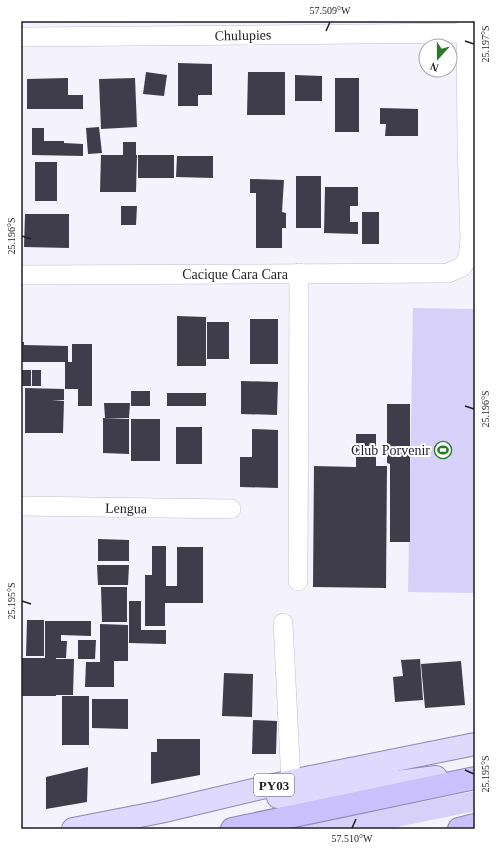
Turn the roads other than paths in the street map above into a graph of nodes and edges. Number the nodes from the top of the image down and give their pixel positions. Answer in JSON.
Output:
{"nodes":[{"id":1,"x":466,"y":27,"type":"edge"},
{"id":2,"x":21,"y":38,"type":"edge"},
{"id":3,"x":471,"y":145,"type":"edge"},
{"id":4,"x":300,"y":274,"type":"junction"},
{"id":5,"x":21,"y":275,"type":"edge"},
{"id":6,"x":21,"y":506,"type":"edge"},
{"id":7,"x":231,"y":509,"type":"dead end"},
{"id":8,"x":298,"y":581,"type":"dead end"},
{"id":9,"x":284,"y":623,"type":"dead end"},
{"id":10,"x":475,"y":744,"type":"edge"},
{"id":11,"x":475,"y":773,"type":"edge"},
{"id":12,"x":475,"y":778,"type":"edge"},
{"id":13,"x":291,"y":781,"type":"junction"},
{"id":14,"x":160,"y":812,"type":"junction"},
{"id":15,"x":475,"y":825,"type":"edge"},
{"id":16,"x":73,"y":829,"type":"edge"},
{"id":17,"x":232,"y":829,"type":"edge"},
{"id":18,"x":460,"y":829,"type":"edge"}],
"edges":[{"from":1,"to":2,"type":"street","name":"Chulupies"},
{"from":1,"to":3,"type":"street"},
{"from":3,"to":4,"type":"street","name":"Cacique Cara Cara"},
{"from":4,"to":5,"type":"street","name":"Cacique Cara Cara"},
{"from":4,"to":8,"type":"street"},
{"from":6,"to":7,"type":"street","name":"Lengua"},
{"from":9,"to":13,"type":"street"},
{"from":10,"to":13,"type":"main road","number":"PY03"},
{"from":11,"to":14,"type":"main road"},
{"from":12,"to":17,"type":"highway","number":"PY03"},
{"from":13,"to":14,"type":"main road","number":"PY03"},
{"from":14,"to":16,"type":"main road","number":"PY03"},
{"from":15,"to":18,"type":"highway"}]}
